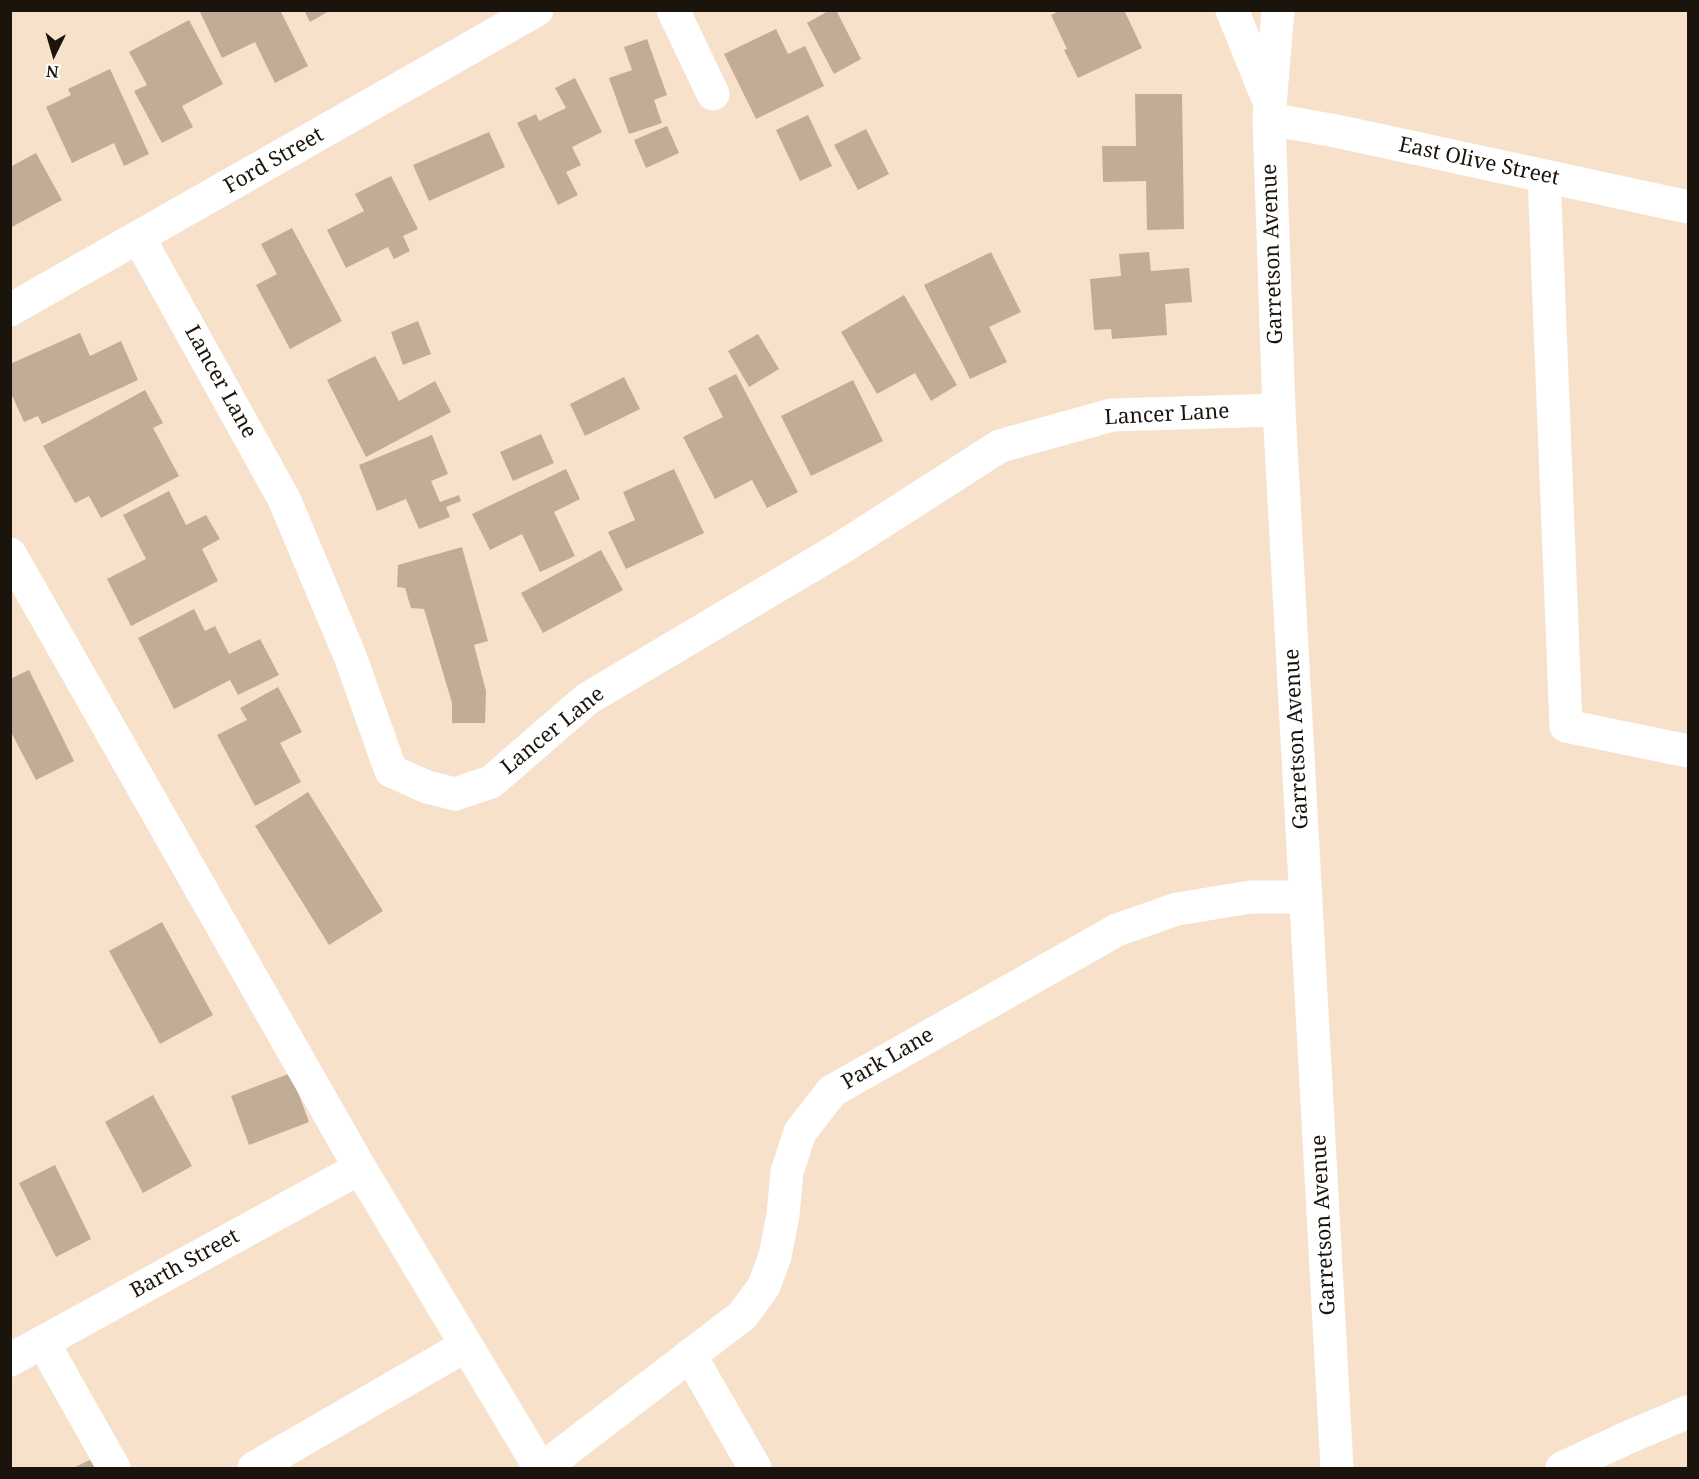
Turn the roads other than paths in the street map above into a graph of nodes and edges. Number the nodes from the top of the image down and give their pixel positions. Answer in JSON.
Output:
{"nodes":[{"id":1,"x":537,"y":10,"type":"edge"},
{"id":2,"x":673,"y":10,"type":"edge"},
{"id":3,"x":1232,"y":10,"type":"edge"},
{"id":4,"x":1278,"y":10,"type":"edge"},
{"id":5,"x":713,"y":94,"type":"dead end"},
{"id":6,"x":1269,"y":112,"type":"junction"},
{"id":7,"x":1544,"y":176,"type":"junction"},
{"id":8,"x":1689,"y":207,"type":"edge"},
{"id":9,"x":139,"y":238,"type":"junction"},
{"id":10,"x":10,"y":310,"type":"edge"},
{"id":11,"x":1279,"y":410,"type":"junction"},
{"id":12,"x":10,"y":554,"type":"edge"},
{"id":13,"x":1689,"y":752,"type":"edge"},
{"id":14,"x":1306,"y":897,"type":"junction"},
{"id":15,"x":360,"y":1167,"type":"junction"},
{"id":16,"x":43,"y":1342,"type":"junction"},
{"id":17,"x":465,"y":1346,"type":"junction"},
{"id":18,"x":690,"y":1354,"type":"junction"},
{"id":19,"x":10,"y":1360,"type":"edge"},
{"id":20,"x":1689,"y":1412,"type":"edge"},
{"id":21,"x":114,"y":1468,"type":"edge"},
{"id":22,"x":254,"y":1468,"type":"edge"},
{"id":23,"x":541,"y":1468,"type":"edge"},
{"id":24,"x":755,"y":1468,"type":"edge"},
{"id":25,"x":1337,"y":1468,"type":"edge"},
{"id":26,"x":1562,"y":1468,"type":"edge"}],
"edges":[{"from":1,"to":9,"type":"street","name":"Ford Street"},
{"from":2,"to":5,"type":"street"},
{"from":3,"to":6,"type":"street"},
{"from":4,"to":6,"type":"street","name":"Garretson Avenue"},
{"from":6,"to":7,"type":"street","name":"East Olive Street"},
{"from":6,"to":11,"type":"street","name":"Garretson Avenue"},
{"from":7,"to":8,"type":"street","name":"East Olive Street"},
{"from":7,"to":13,"type":"street"},
{"from":9,"to":10,"type":"street","name":"Ford Street"},
{"from":9,"to":11,"type":"street","name":"Lancer Lane"},
{"from":11,"to":14,"type":"street","name":"Garretson Avenue"},
{"from":12,"to":15,"type":"street"},
{"from":14,"to":18,"type":"street","name":"Park Lane"},
{"from":14,"to":25,"type":"street","name":"Garretson Avenue"},
{"from":15,"to":16,"type":"street","name":"Barth Street"},
{"from":15,"to":17,"type":"street"},
{"from":16,"to":19,"type":"street","name":"Barth Street"},
{"from":16,"to":21,"type":"street"},
{"from":17,"to":22,"type":"street"},
{"from":17,"to":23,"type":"street"},
{"from":18,"to":23,"type":"street","name":"Park Lane"},
{"from":18,"to":24,"type":"street"},
{"from":20,"to":26,"type":"street"}]}
